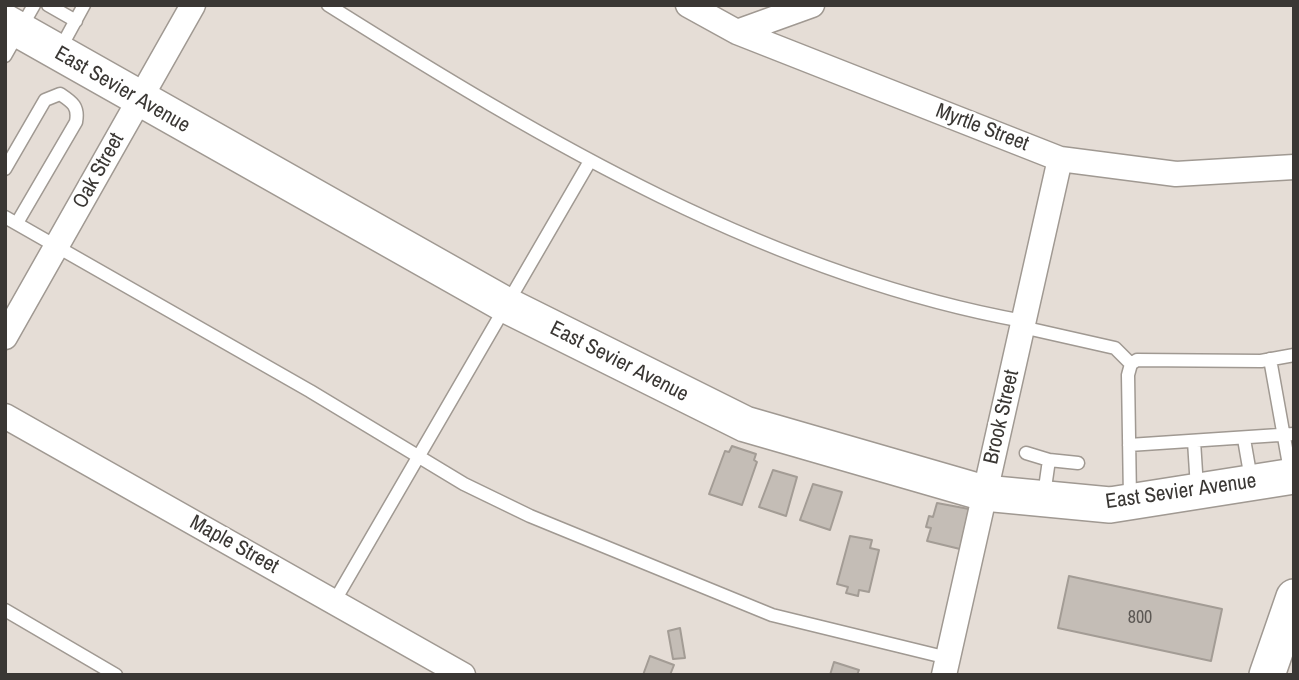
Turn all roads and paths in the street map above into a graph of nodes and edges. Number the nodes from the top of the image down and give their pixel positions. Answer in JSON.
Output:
{"nodes":[{"id":1,"x":48,"y":5,"type":"edge"},
{"id":2,"x":84,"y":5,"type":"edge"},
{"id":3,"x":193,"y":5,"type":"edge"},
{"id":4,"x":328,"y":5,"type":"edge"},
{"id":5,"x":688,"y":5,"type":"edge"},
{"id":6,"x":812,"y":5,"type":"edge"},
{"id":7,"x":76,"y":21,"type":"junction"},
{"id":8,"x":16,"y":28,"type":"edge"},
{"id":9,"x":737,"y":32,"type":"junction"},
{"id":10,"x":58,"y":53,"type":"junction"},
{"id":11,"x":138,"y":100,"type":"junction"},
{"id":12,"x":1060,"y":159,"type":"junction"},
{"id":13,"x":590,"y":161,"type":"junction"},
{"id":14,"x":1294,"y":167,"type":"edge"},
{"id":15,"x":5,"y":169,"type":"edge"},
{"id":16,"x":5,"y":217,"type":"edge"},
{"id":17,"x":17,"y":223,"type":"junction"},
{"id":18,"x":56,"y":246,"type":"junction"},
{"id":19,"x":506,"y":305,"type":"junction"},
{"id":20,"x":1023,"y":324,"type":"junction"},
{"id":21,"x":8,"y":327,"type":"edge"},
{"id":22,"x":1294,"y":355,"type":"edge"},
{"id":23,"x":1270,"y":359,"type":"junction"},
{"id":24,"x":1131,"y":364,"type":"junction"},
{"id":25,"x":5,"y":416,"type":"edge"},
{"id":26,"x":1288,"y":434,"type":"edge"},
{"id":27,"x":1244,"y":439,"type":"junction"},
{"id":28,"x":1194,"y":441,"type":"junction"},
{"id":29,"x":1129,"y":445,"type":"junction"},
{"id":30,"x":1026,"y":453,"type":"dead end"},
{"id":31,"x":418,"y":456,"type":"junction"},
{"id":32,"x":1049,"y":460,"type":"junction"},
{"id":33,"x":1078,"y":463,"type":"dead end"},
{"id":34,"x":1292,"y":476,"type":"edge"},
{"id":35,"x":1251,"y":483,"type":"junction"},
{"id":36,"x":1197,"y":491,"type":"junction"},
{"id":37,"x":984,"y":493,"type":"junction"},
{"id":38,"x":1043,"y":499,"type":"junction"},
{"id":39,"x":1130,"y":502,"type":"junction"},
{"id":40,"x":1294,"y":597,"type":"edge"},
{"id":41,"x":334,"y":602,"type":"junction"},
{"id":42,"x":5,"y":610,"type":"edge"},
{"id":43,"x":946,"y":666,"type":"edge"},
{"id":44,"x":116,"y":675,"type":"edge"},
{"id":45,"x":463,"y":675,"type":"edge"},
{"id":46,"x":1267,"y":675,"type":"edge"}],
"edges":[{"from":1,"to":7,"type":"lane"},
{"from":2,"to":7,"type":"lane"},
{"from":3,"to":11,"type":"street","name":"Oak Street"},
{"from":4,"to":13,"type":"lane"},
{"from":5,"to":9,"type":"street","name":"Myrtle Street"},
{"from":6,"to":9,"type":"street"},
{"from":7,"to":10,"type":"lane"},
{"from":8,"to":10,"type":"street","name":"East Sevier Avenue"},
{"from":9,"to":12,"type":"street","name":"Myrtle Street"},
{"from":10,"to":11,"type":"street","name":"East Sevier Avenue"},
{"from":11,"to":18,"type":"street","name":"Oak Street"},
{"from":11,"to":19,"type":"street","name":"East Sevier Avenue"},
{"from":12,"to":14,"type":"street","name":"Myrtle Street"},
{"from":12,"to":20,"type":"street","name":"Brook Street"},
{"from":13,"to":19,"type":"lane"},
{"from":13,"to":20,"type":"lane"},
{"from":15,"to":17,"type":"lane"},
{"from":16,"to":17,"type":"lane"},
{"from":17,"to":18,"type":"lane"},
{"from":18,"to":21,"type":"street","name":"Oak Street"},
{"from":18,"to":31,"type":"lane"},
{"from":19,"to":31,"type":"lane"},
{"from":19,"to":37,"type":"street","name":"East Sevier Avenue"},
{"from":20,"to":24,"type":"lane"},
{"from":20,"to":37,"type":"street","name":"Brook Street"},
{"from":22,"to":23,"type":"lane"},
{"from":23,"to":24,"type":"lane"},
{"from":23,"to":26,"type":"lane"},
{"from":24,"to":29,"type":"lane"},
{"from":25,"to":41,"type":"street","name":"Maple Street"},
{"from":26,"to":27,"type":"lane"},
{"from":26,"to":34,"type":"lane"},
{"from":27,"to":28,"type":"lane"},
{"from":27,"to":35,"type":"lane"},
{"from":28,"to":29,"type":"lane"},
{"from":28,"to":36,"type":"lane"},
{"from":29,"to":39,"type":"lane"},
{"from":30,"to":32,"type":"lane"},
{"from":31,"to":41,"type":"lane"},
{"from":31,"to":43,"type":"lane"},
{"from":32,"to":33,"type":"lane"},
{"from":32,"to":38,"type":"lane"},
{"from":34,"to":35,"type":"street","name":"East Sevier Avenue"},
{"from":35,"to":36,"type":"street","name":"East Sevier Avenue"},
{"from":36,"to":39,"type":"street","name":"East Sevier Avenue"},
{"from":37,"to":38,"type":"street","name":"East Sevier Avenue"},
{"from":37,"to":43,"type":"street","name":"Brook Street"},
{"from":38,"to":39,"type":"street","name":"East Sevier Avenue"},
{"from":40,"to":46,"type":"street"},
{"from":41,"to":45,"type":"street","name":"Maple Street"},
{"from":42,"to":44,"type":"lane"}]}
